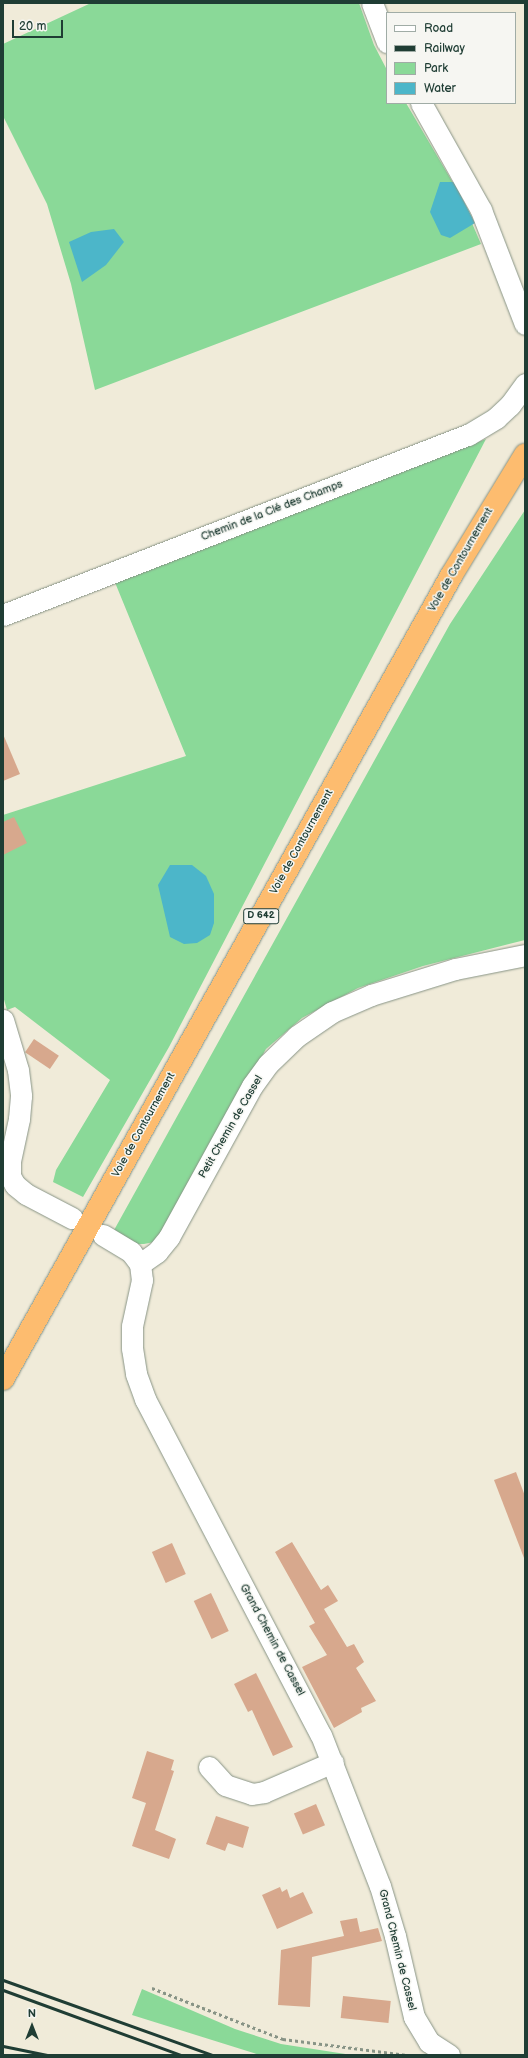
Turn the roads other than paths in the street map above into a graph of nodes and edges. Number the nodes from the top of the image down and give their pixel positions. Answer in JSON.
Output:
{"nodes":[{"id":1,"x":372,"y":3,"type":"edge"},
{"id":2,"x":386,"y":39,"type":"edge"},
{"id":3,"x":422,"y":104,"type":"edge"},
{"id":4,"x":525,"y":324,"type":"edge"},
{"id":5,"x":525,"y":384,"type":"edge"},
{"id":6,"x":525,"y":455,"type":"edge"},
{"id":7,"x":3,"y":615,"type":"edge"},
{"id":8,"x":525,"y":955,"type":"edge"},
{"id":9,"x":3,"y":1020,"type":"edge"},
{"id":10,"x":72,"y":1218,"type":"dead end"},
{"id":11,"x":103,"y":1236,"type":"dead end"},
{"id":12,"x":140,"y":1264,"type":"junction"},
{"id":13,"x":3,"y":1379,"type":"edge"},
{"id":14,"x":333,"y":1762,"type":"junction"},
{"id":15,"x":209,"y":1767,"type":"dead end"},
{"id":16,"x":449,"y":2055,"type":"edge"}],
"edges":[{"from":1,"to":2,"type":"street"},
{"from":3,"to":4,"type":"street"},
{"from":5,"to":7,"type":"street","name":"Chemin de la Clé des Champs"},
{"from":6,"to":13,"type":"highway","name":"Voie de Contournement","number":"D 642"},
{"from":8,"to":12,"type":"street","name":"Petit Chemin de Cassel"},
{"from":9,"to":10,"type":"street"},
{"from":11,"to":12,"type":"street"},
{"from":12,"to":14,"type":"street","name":"Grand Chemin de Cassel"},
{"from":14,"to":15,"type":"street"},
{"from":14,"to":16,"type":"street","name":"Grand Chemin de Cassel"}]}
